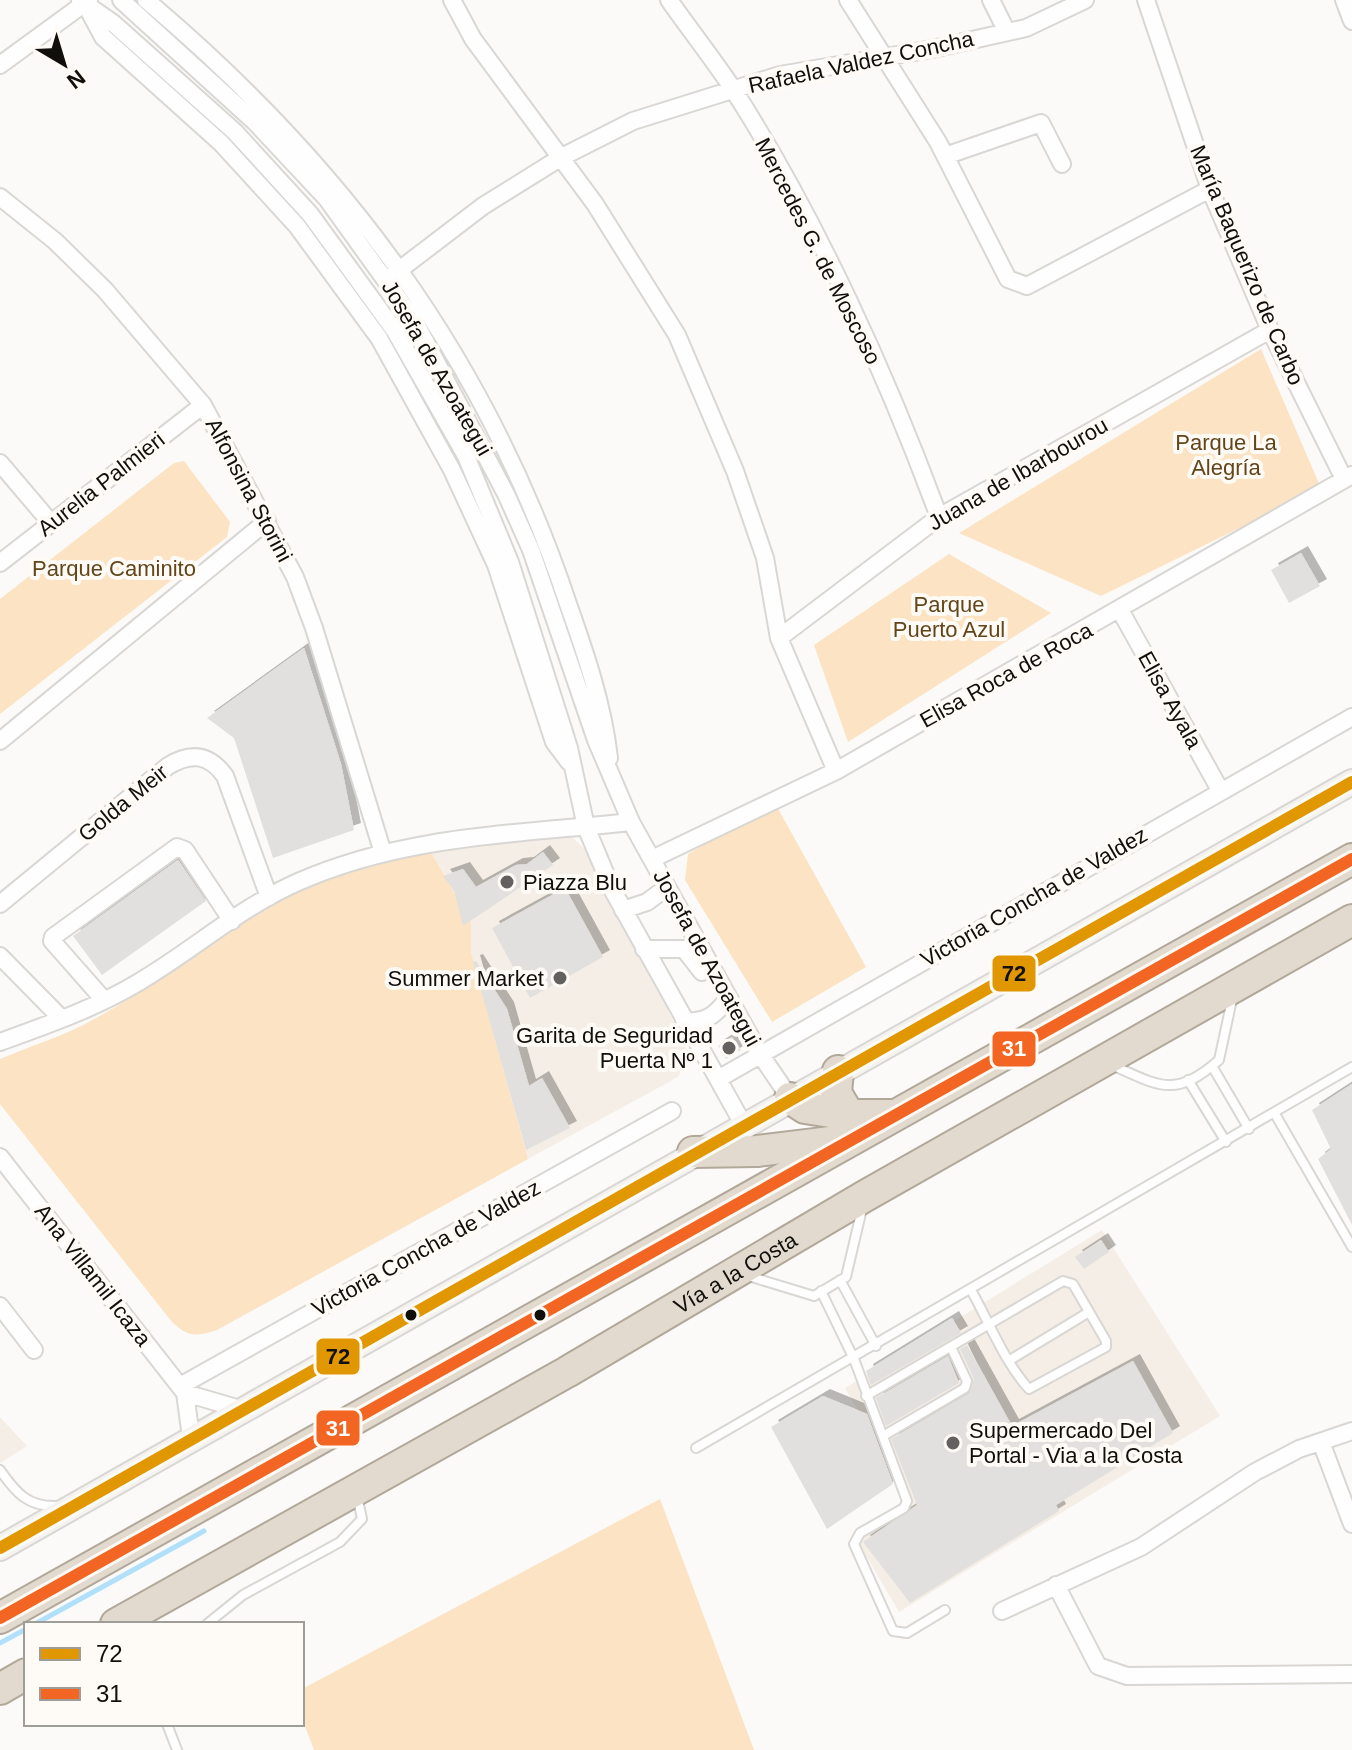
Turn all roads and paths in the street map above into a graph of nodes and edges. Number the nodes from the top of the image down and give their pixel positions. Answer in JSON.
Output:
{"nodes":[{"id":1,"x":121,"y":0,"type":"edge"},
{"id":2,"x":146,"y":0,"type":"edge"},
{"id":3,"x":452,"y":0,"type":"edge"},
{"id":4,"x":669,"y":0,"type":"edge"},
{"id":5,"x":848,"y":0,"type":"edge"},
{"id":6,"x":991,"y":0,"type":"edge"},
{"id":7,"x":1085,"y":0,"type":"edge"},
{"id":8,"x":1146,"y":0,"type":"edge"},
{"id":9,"x":1344,"y":0,"type":"edge"},
{"id":10,"x":85,"y":1,"type":"edge"},
{"id":11,"x":1352,"y":21,"type":"edge"},
{"id":12,"x":1006,"y":30,"type":"junction"},
{"id":13,"x":885,"y":57,"type":"junction"},
{"id":14,"x":0,"y":65,"type":"edge"},
{"id":15,"x":733,"y":89,"type":"junction"},
{"id":16,"x":945,"y":156,"type":"junction"},
{"id":17,"x":560,"y":158,"type":"junction"},
{"id":18,"x":1062,"y":164,"type":"dead end"},
{"id":19,"x":1210,"y":189,"type":"junction"},
{"id":20,"x":0,"y":197,"type":"edge"},
{"id":21,"x":401,"y":268,"type":"junction"},
{"id":22,"x":387,"y":279,"type":"junction"},
{"id":23,"x":369,"y":292,"type":"junction"},
{"id":24,"x":354,"y":303,"type":"junction"},
{"id":25,"x":1270,"y":330,"type":"junction"},
{"id":26,"x":203,"y":405,"type":"junction"},
{"id":27,"x":0,"y":463,"type":"edge"},
{"id":28,"x":1348,"y":477,"type":"edge"},
{"id":29,"x":939,"y":517,"type":"junction"},
{"id":30,"x":267,"y":521,"type":"junction"},
{"id":31,"x":51,"y":523,"type":"junction"},
{"id":32,"x":0,"y":563,"type":"edge"},
{"id":33,"x":1120,"y":610,"type":"junction"},
{"id":34,"x":779,"y":638,"type":"junction"},
{"id":35,"x":1352,"y":717,"type":"edge"},
{"id":36,"x":0,"y":741,"type":"edge"},
{"id":37,"x":573,"y":767,"type":"junction"},
{"id":38,"x":836,"y":771,"type":"junction"},
{"id":39,"x":610,"y":772,"type":"junction"},
{"id":40,"x":1352,"y":782,"type":"edge"},
{"id":41,"x":1220,"y":790,"type":"junction"},
{"id":42,"x":631,"y":822,"type":"junction"},
{"id":43,"x":586,"y":827,"type":"junction"},
{"id":44,"x":383,"y":853,"type":"junction"},
{"id":45,"x":652,"y":859,"type":"junction"},
{"id":46,"x":1352,"y":859,"type":"edge"},
{"id":47,"x":666,"y":888,"type":"junction"},
{"id":48,"x":269,"y":897,"type":"junction"},
{"id":49,"x":0,"y":904,"type":"edge"},
{"id":50,"x":623,"y":910,"type":"junction"},
{"id":51,"x":1352,"y":920,"type":"edge"},
{"id":52,"x":232,"y":921,"type":"junction"},
{"id":53,"x":644,"y":949,"type":"junction"},
{"id":54,"x":0,"y":956,"type":"edge"},
{"id":55,"x":1235,"y":986,"type":"junction"},
{"id":56,"x":726,"y":995,"type":"junction"},
{"id":57,"x":104,"y":1000,"type":"junction"},
{"id":58,"x":61,"y":1018,"type":"junction"},
{"id":59,"x":684,"y":1020,"type":"junction"},
{"id":60,"x":0,"y":1042,"type":"edge"},
{"id":61,"x":760,"y":1054,"type":"junction"},
{"id":62,"x":1104,"y":1062,"type":"junction"},
{"id":63,"x":1212,"y":1066,"type":"junction"},
{"id":64,"x":1352,"y":1067,"type":"edge"},
{"id":65,"x":838,"y":1071,"type":"junction"},
{"id":66,"x":718,"y":1079,"type":"junction"},
{"id":67,"x":1188,"y":1080,"type":"junction"},
{"id":68,"x":790,"y":1098,"type":"junction"},
{"id":69,"x":672,"y":1111,"type":"dead end"},
{"id":70,"x":1275,"y":1114,"type":"junction"},
{"id":71,"x":743,"y":1124,"type":"junction"},
{"id":72,"x":853,"y":1127,"type":"junction"},
{"id":73,"x":1249,"y":1129,"type":"junction"},
{"id":74,"x":1226,"y":1142,"type":"junction"},
{"id":75,"x":693,"y":1152,"type":"junction"},
{"id":76,"x":0,"y":1157,"type":"edge"},
{"id":77,"x":865,"y":1196,"type":"junction"},
{"id":78,"x":1350,"y":1240,"type":"edge"},
{"id":79,"x":737,"y":1272,"type":"junction"},
{"id":80,"x":840,"y":1280,"type":"junction"},
{"id":81,"x":971,"y":1290,"type":"junction"},
{"id":82,"x":821,"y":1291,"type":"junction"},
{"id":83,"x":0,"y":1306,"type":"edge"},
{"id":84,"x":1089,"y":1312,"type":"junction"},
{"id":85,"x":991,"y":1326,"type":"junction"},
{"id":86,"x":876,"y":1346,"type":"junction"},
{"id":87,"x":951,"y":1347,"type":"junction"},
{"id":88,"x":34,"y":1350,"type":"dead end"},
{"id":89,"x":854,"y":1359,"type":"junction"},
{"id":90,"x":1010,"y":1360,"type":"junction"},
{"id":91,"x":182,"y":1390,"type":"junction"},
{"id":92,"x":866,"y":1396,"type":"junction"},
{"id":93,"x":240,"y":1409,"type":"junction"},
{"id":94,"x":1352,"y":1431,"type":"edge"},
{"id":95,"x":883,"y":1436,"type":"junction"},
{"id":96,"x":191,"y":1437,"type":"junction"},
{"id":97,"x":1321,"y":1442,"type":"junction"},
{"id":98,"x":696,"y":1448,"type":"dead end"},
{"id":99,"x":0,"y":1470,"type":"edge"},
{"id":100,"x":4,"y":1484,"type":"edge"},
{"id":101,"x":355,"y":1491,"type":"junction"},
{"id":102,"x":74,"y":1505,"type":"junction"},
{"id":103,"x":1352,"y":1524,"type":"edge"},
{"id":104,"x":0,"y":1548,"type":"edge"},
{"id":105,"x":1056,"y":1585,"type":"junction"},
{"id":106,"x":945,"y":1610,"type":"dead end"},
{"id":107,"x":1002,"y":1611,"type":"dead end"},
{"id":108,"x":0,"y":1618,"type":"edge"},
{"id":109,"x":120,"y":1622,"type":"edge"},
{"id":110,"x":209,"y":1622,"type":"edge"},
{"id":111,"x":1352,"y":1674,"type":"edge"},
{"id":112,"x":24,"y":1675,"type":"edge"},
{"id":113,"x":0,"y":1689,"type":"edge"},
{"id":114,"x":168,"y":1726,"type":"edge"},
{"id":115,"x":177,"y":1750,"type":"edge"}],
"edges":[{"from":1,"to":22,"type":"street","name":"Josefa de Azoategui"},
{"from":2,"to":21,"type":"street","name":"Josefa de Azoategui"},
{"from":3,"to":17,"type":"street"},
{"from":4,"to":15,"type":"street","name":"Mercedes G. de Moscoso"},
{"from":5,"to":13,"type":"street"},
{"from":6,"to":12,"type":"street"},
{"from":7,"to":12,"type":"street","name":"Rafaela Valdez Concha"},
{"from":8,"to":19,"type":"street","name":"María Baquerizo de Carbo"},
{"from":9,"to":11,"type":"street"},
{"from":10,"to":14,"type":"street"},
{"from":10,"to":23,"type":"street","name":"Josefa de Azoategui"},
{"from":10,"to":24,"type":"street","name":"Josefa de Azoategui"},
{"from":12,"to":13,"type":"street","name":"Rafaela Valdez Concha"},
{"from":13,"to":15,"type":"street","name":"Rafaela Valdez Concha"},
{"from":13,"to":16,"type":"street"},
{"from":15,"to":17,"type":"street","name":"Rafaela Valdez Concha"},
{"from":15,"to":29,"type":"street","name":"Mercedes G. de Moscoso"},
{"from":16,"to":18,"type":"street"},
{"from":16,"to":19,"type":"street"},
{"from":17,"to":21,"type":"street","name":"Rafaela Valdez Concha"},
{"from":17,"to":34,"type":"street"},
{"from":19,"to":25,"type":"street","name":"María Baquerizo de Carbo"},
{"from":20,"to":26,"type":"street","name":"Alfonsina Storini"},
{"from":21,"to":22,"type":"street","name":"Rafaela Valdez Concha"},
{"from":21,"to":39,"type":"street","name":"Josefa de Azoategui"},
{"from":22,"to":23,"type":"street","name":"Rafaela Valdez Concha"},
{"from":22,"to":39,"type":"street","name":"Josefa de Azoategui"},
{"from":23,"to":24,"type":"street","name":"Rafaela Valdez Concha"},
{"from":23,"to":37,"type":"street","name":"Josefa de Azoategui"},
{"from":24,"to":37,"type":"street","name":"Josefa de Azoategui"},
{"from":25,"to":28,"type":"street","name":"María Baquerizo de Carbo"},
{"from":25,"to":29,"type":"street","name":"Juana de Ibarbourou"},
{"from":26,"to":30,"type":"street","name":"Alfonsina Storini"},
{"from":26,"to":31,"type":"street","name":"Aurelia Palmieri"},
{"from":27,"to":31,"type":"street"},
{"from":28,"to":33,"type":"street","name":"Elisa Roca de Roca"},
{"from":29,"to":34,"type":"street","name":"Juana de Ibarbourou"},
{"from":30,"to":36,"type":"street"},
{"from":30,"to":44,"type":"street","name":"Alfonsina Storini"},
{"from":31,"to":32,"type":"street","name":"Aurelia Palmieri"},
{"from":33,"to":38,"type":"street","name":"Elisa Roca de Roca"},
{"from":33,"to":41,"type":"street","name":"Elisa Ayala"},
{"from":34,"to":38,"type":"street"},
{"from":35,"to":41,"type":"street","name":"Victoria Concha de Valdez"},
{"from":37,"to":43,"type":"street","name":"Josefa de Azoategui"},
{"from":38,"to":45,"type":"street","name":"Elisa Roca de Roca"},
{"from":39,"to":42,"type":"street","name":"Josefa de Azoategui"},
{"from":40,"to":65,"type":"street"},
{"from":41,"to":61,"type":"street","name":"Victoria Concha de Valdez"},
{"from":42,"to":43,"type":"street"},
{"from":42,"to":45,"type":"street","name":"Josefa de Azoategui"},
{"from":43,"to":44,"type":"street"},
{"from":43,"to":50,"type":"street","name":"Josefa de Azoategui"},
{"from":44,"to":48,"type":"street"},
{"from":45,"to":47,"type":"street","name":"Josefa de Azoategui"},
{"from":46,"to":72,"type":"highway"},
{"from":47,"to":50,"type":"street"},
{"from":47,"to":56,"type":"street","name":"Josefa de Azoategui"},
{"from":48,"to":49,"type":"street","name":"Golda Meir"},
{"from":48,"to":52,"type":"street"},
{"from":50,"to":53,"type":"street","name":"Josefa de Azoategui"},
{"from":51,"to":55,"type":"highway","name":"Vía a la Costa"},
{"from":52,"to":57,"type":"street"},
{"from":52,"to":57,"type":"street"},
{"from":53,"to":56,"type":"street"},
{"from":53,"to":59,"type":"street","name":"Josefa de Azoategui"},
{"from":54,"to":58,"type":"street"},
{"from":55,"to":62,"type":"highway","name":"Vía a la Costa"},
{"from":55,"to":63,"type":"lane"},
{"from":56,"to":59,"type":"street"},
{"from":56,"to":61,"type":"street","name":"Josefa de Azoategui"},
{"from":57,"to":58,"type":"street"},
{"from":58,"to":60,"type":"street"},
{"from":59,"to":66,"type":"street","name":"Josefa de Azoategui"},
{"from":61,"to":66,"type":"street","name":"Victoria Concha de Valdez"},
{"from":61,"to":68,"type":"street","name":"Josefa de Azoategui"},
{"from":62,"to":67,"type":"lane"},
{"from":62,"to":77,"type":"highway","name":"Vía a la Costa"},
{"from":63,"to":67,"type":"lane"},
{"from":63,"to":73,"type":"lane"},
{"from":64,"to":70,"type":"lane"},
{"from":65,"to":68,"type":"street"},
{"from":65,"to":72,"type":"highway"},
{"from":66,"to":71,"type":"street","name":"Josefa de Azoategui"},
{"from":67,"to":74,"type":"lane"},
{"from":68,"to":71,"type":"street"},
{"from":68,"to":72,"type":"highway"},
{"from":69,"to":91,"type":"street","name":"Victoria Concha de Valdez"},
{"from":70,"to":73,"type":"lane"},
{"from":70,"to":78,"type":"lane"},
{"from":71,"to":75,"type":"street"},
{"from":72,"to":75,"type":"highway"},
{"from":72,"to":108,"type":"highway"},
{"from":73,"to":74,"type":"lane"},
{"from":74,"to":81,"type":"lane"},
{"from":75,"to":93,"type":"street"},
{"from":76,"to":91,"type":"street","name":"Ana Villamil Icaza"},
{"from":77,"to":79,"type":"highway","name":"Vía a la Costa"},
{"from":77,"to":80,"type":"lane"},
{"from":79,"to":82,"type":"lane"},
{"from":79,"to":101,"type":"highway","name":"Vía a la Costa"},
{"from":80,"to":82,"type":"lane"},
{"from":80,"to":86,"type":"lane"},
{"from":81,"to":85,"type":"lane"},
{"from":81,"to":86,"type":"lane"},
{"from":82,"to":89,"type":"lane"},
{"from":83,"to":88,"type":"street"},
{"from":84,"to":85,"type":"lane"},
{"from":84,"to":90,"type":"lane"},
{"from":84,"to":90,"type":"lane"},
{"from":85,"to":87,"type":"lane"},
{"from":85,"to":90,"type":"lane"},
{"from":86,"to":89,"type":"lane"},
{"from":87,"to":92,"type":"lane"},
{"from":87,"to":95,"type":"lane"},
{"from":89,"to":92,"type":"lane"},
{"from":89,"to":98,"type":"lane"},
{"from":91,"to":93,"type":"street"},
{"from":91,"to":96,"type":"street"},
{"from":92,"to":95,"type":"lane"},
{"from":93,"to":96,"type":"street"},
{"from":94,"to":97,"type":"street"},
{"from":95,"to":106,"type":"lane"},
{"from":96,"to":102,"type":"street"},
{"from":97,"to":103,"type":"street"},
{"from":97,"to":105,"type":"street"},
{"from":99,"to":100,"type":"lane"},
{"from":100,"to":102,"type":"lane"},
{"from":101,"to":109,"type":"highway","name":"Vía a la Costa"},
{"from":101,"to":110,"type":"lane"},
{"from":102,"to":104,"type":"street"},
{"from":105,"to":107,"type":"street"},
{"from":105,"to":111,"type":"street"},
{"from":112,"to":113,"type":"highway"},
{"from":114,"to":115,"type":"lane"}]}
